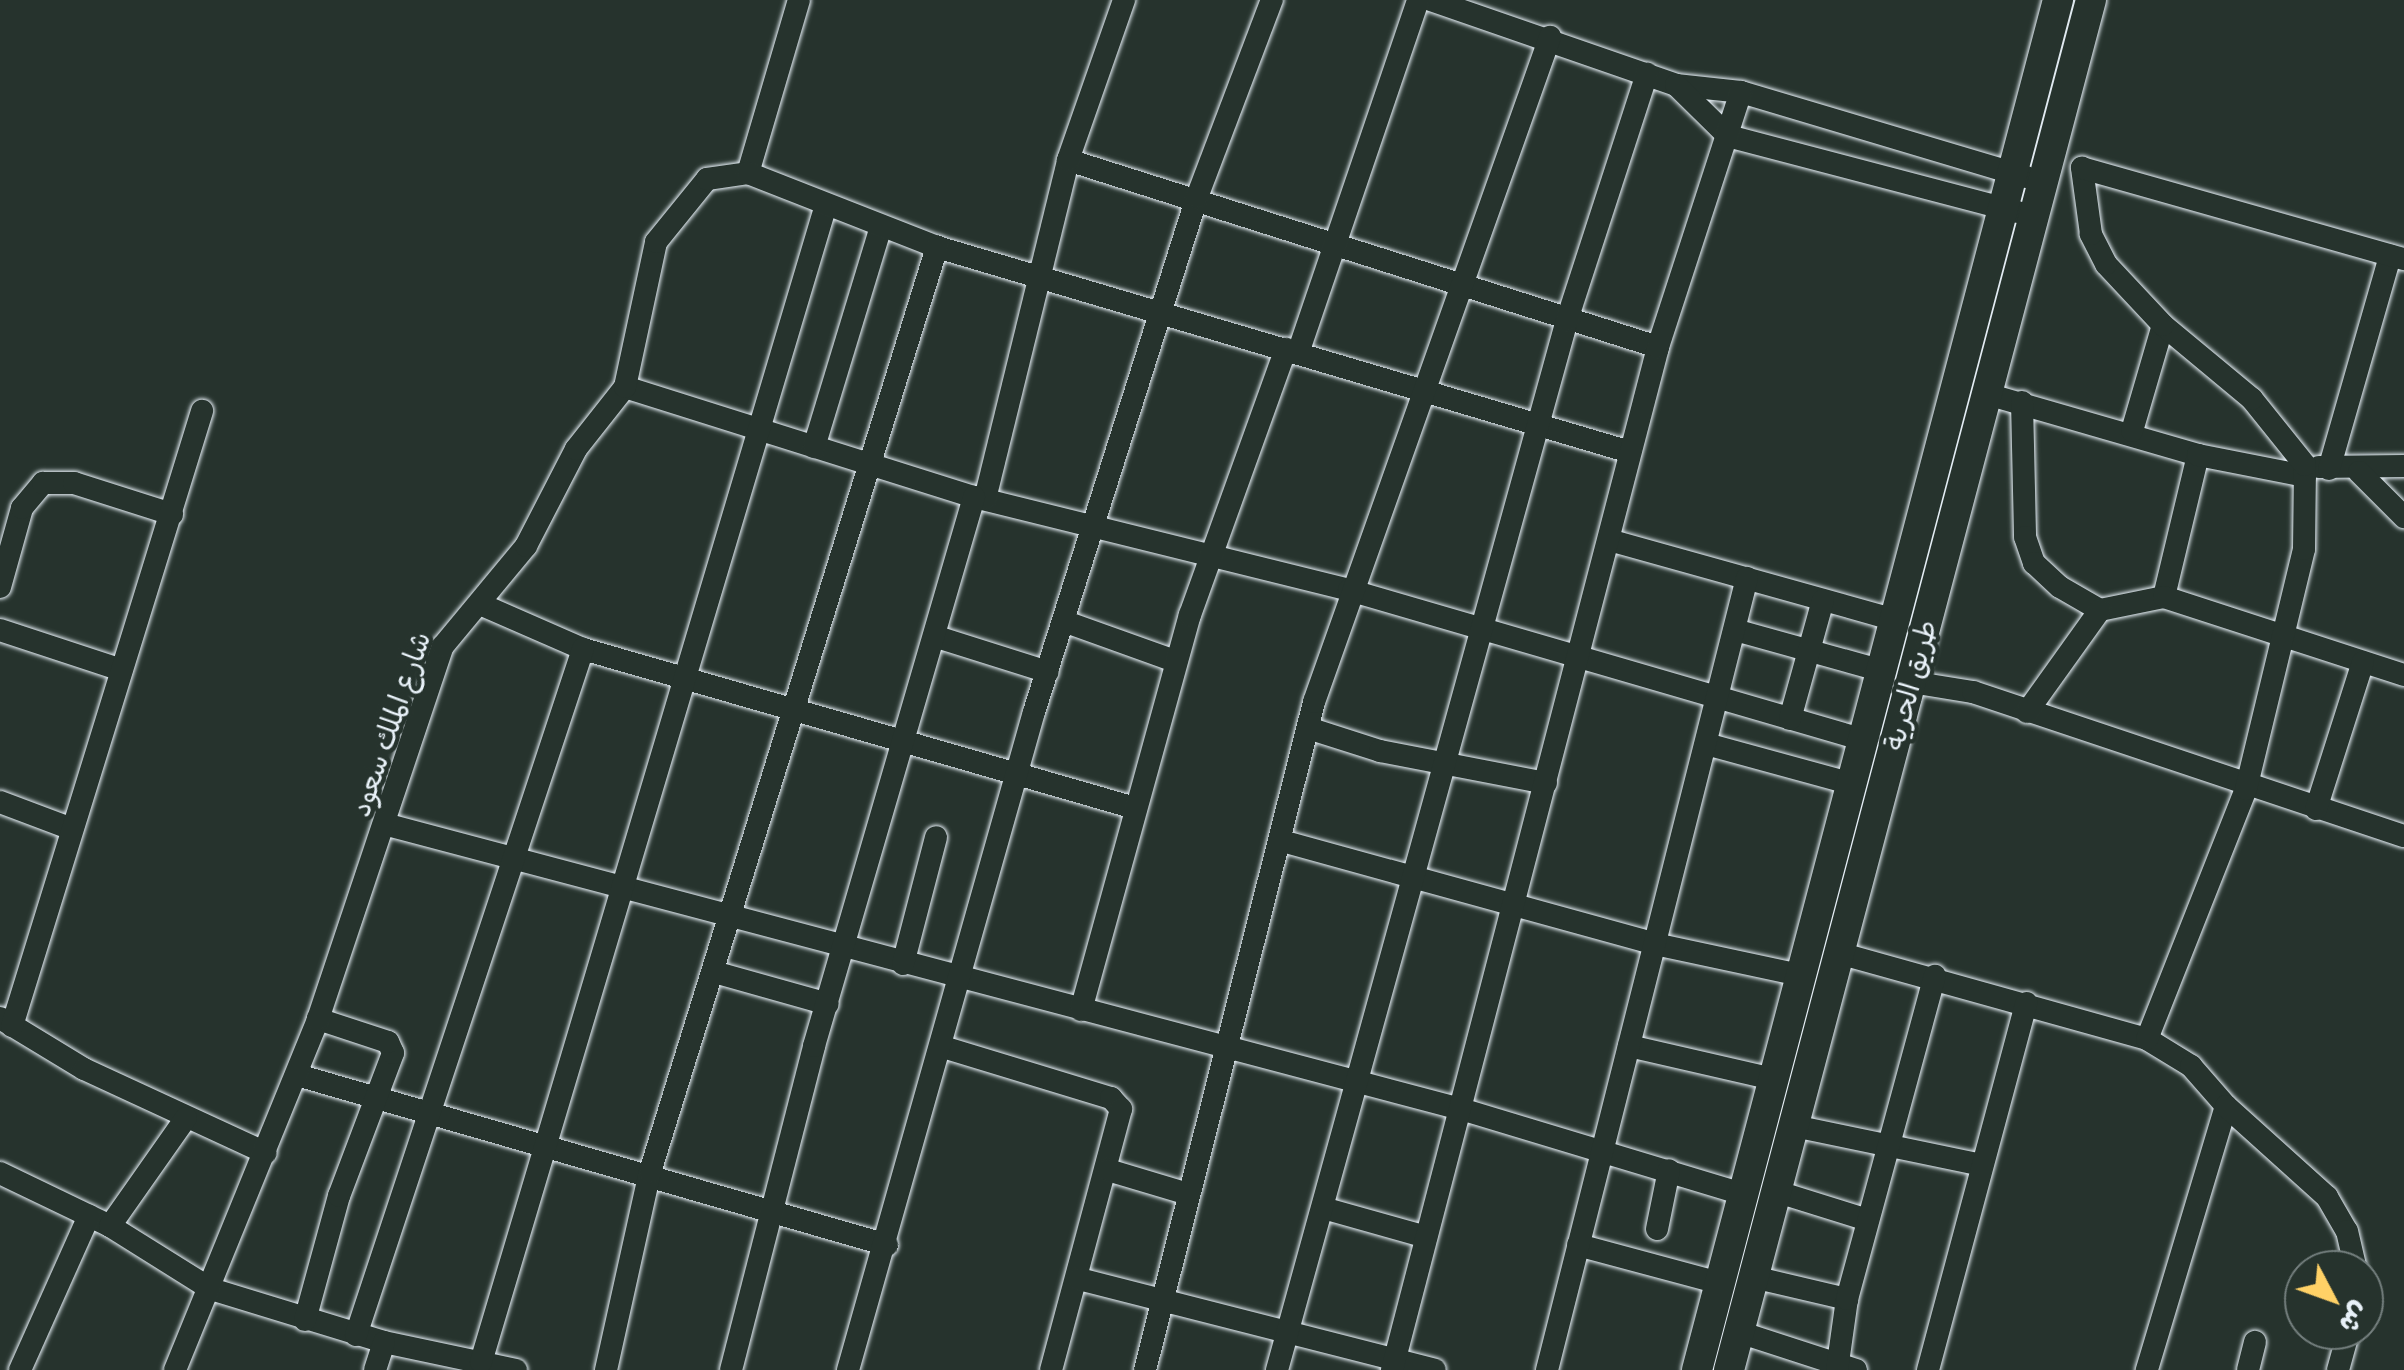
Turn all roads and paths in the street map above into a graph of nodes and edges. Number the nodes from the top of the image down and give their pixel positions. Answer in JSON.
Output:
{"nodes":[{"id":1,"x":799,"y":0,"type":"edge"},
{"id":2,"x":1124,"y":0,"type":"edge"},
{"id":3,"x":1272,"y":0,"type":"edge"},
{"id":4,"x":1418,"y":0,"type":"edge"},
{"id":5,"x":1432,"y":0,"type":"edge"},
{"id":6,"x":2058,"y":0,"type":"edge"},
{"id":7,"x":2091,"y":0,"type":"edge"},
{"id":8,"x":1550,"y":37,"type":"junction"},
{"id":9,"x":1647,"y":74,"type":"junction"},
{"id":10,"x":1676,"y":85,"type":"junction"},
{"id":11,"x":1741,"y":92,"type":"junction"},
{"id":12,"x":1728,"y":136,"type":"junction"},
{"id":13,"x":1068,"y":160,"type":"junction"},
{"id":14,"x":2082,"y":168,"type":"junction"},
{"id":15,"x":2048,"y":169,"type":"junction"},
{"id":16,"x":2011,"y":172,"type":"junction"},
{"id":17,"x":748,"y":173,"type":"junction"},
{"id":18,"x":1198,"y":197,"type":"junction"},
{"id":19,"x":826,"y":205,"type":"junction"},
{"id":20,"x":1999,"y":208,"type":"junction"},
{"id":21,"x":2034,"y":216,"type":"junction"},
{"id":22,"x":881,"y":228,"type":"junction"},
{"id":23,"x":1334,"y":244,"type":"junction"},
{"id":24,"x":937,"y":247,"type":"junction"},
{"id":25,"x":2397,"y":257,"type":"edge"},
{"id":26,"x":1040,"y":277,"type":"junction"},
{"id":27,"x":1461,"y":289,"type":"junction"},
{"id":28,"x":1162,"y":307,"type":"junction"},
{"id":29,"x":1566,"y":320,"type":"junction"},
{"id":30,"x":2163,"y":326,"type":"junction"},
{"id":31,"x":1658,"y":347,"type":"junction"},
{"id":32,"x":1292,"y":351,"type":"junction"},
{"id":33,"x":625,"y":387,"type":"junction"},
{"id":34,"x":1424,"y":392,"type":"junction"},
{"id":35,"x":1988,"y":394,"type":"junction"},
{"id":36,"x":2022,"y":402,"type":"junction"},
{"id":37,"x":202,"y":411,"type":"dead end"},
{"id":38,"x":755,"y":426,"type":"junction"},
{"id":39,"x":1539,"y":428,"type":"junction"},
{"id":40,"x":2132,"y":431,"type":"junction"},
{"id":41,"x":814,"y":447,"type":"junction"},
{"id":42,"x":1630,"y":452,"type":"junction"},
{"id":43,"x":2198,"y":455,"type":"junction"},
{"id":44,"x":869,"y":466,"type":"junction"},
{"id":45,"x":2404,"y":466,"type":"edge"},
{"id":46,"x":2329,"y":468,"type":"junction"},
{"id":47,"x":2305,"y":471,"type":"junction"},
{"id":48,"x":2359,"y":472,"type":"junction"},
{"id":49,"x":980,"y":498,"type":"junction"},
{"id":50,"x":172,"y":514,"type":"junction"},
{"id":51,"x":2404,"y":517,"type":"edge"},
{"id":52,"x":1093,"y":526,"type":"junction"},
{"id":53,"x":1610,"y":540,"type":"junction"},
{"id":54,"x":1212,"y":553,"type":"junction"},
{"id":55,"x":1748,"y":578,"type":"junction"},
{"id":56,"x":0,"y":588,"type":"edge"},
{"id":57,"x":1349,"y":590,"type":"junction"},
{"id":58,"x":2164,"y":597,"type":"junction"},
{"id":59,"x":1822,"y":600,"type":"junction"},
{"id":60,"x":480,"y":604,"type":"junction"},
{"id":61,"x":2100,"y":610,"type":"junction"},
{"id":62,"x":1892,"y":619,"type":"junction"},
{"id":63,"x":1066,"y":622,"type":"junction"},
{"id":64,"x":0,"y":630,"type":"edge"},
{"id":65,"x":1735,"y":630,"type":"junction"},
{"id":66,"x":1484,"y":634,"type":"junction"},
{"id":67,"x":938,"y":637,"type":"junction"},
{"id":68,"x":2286,"y":639,"type":"junction"},
{"id":69,"x":583,"y":649,"type":"junction"},
{"id":70,"x":1809,"y":652,"type":"junction"},
{"id":71,"x":1578,"y":660,"type":"junction"},
{"id":72,"x":1175,"y":662,"type":"junction"},
{"id":73,"x":2363,"y":662,"type":"junction"},
{"id":74,"x":122,"y":670,"type":"junction"},
{"id":75,"x":1879,"y":670,"type":"junction"},
{"id":76,"x":1048,"y":672,"type":"junction"},
{"id":77,"x":2404,"y":675,"type":"edge"},
{"id":78,"x":683,"y":676,"type":"junction"},
{"id":79,"x":1911,"y":682,"type":"junction"},
{"id":80,"x":1722,"y":698,"type":"junction"},
{"id":81,"x":794,"y":708,"type":"junction"},
{"id":82,"x":2027,"y":712,"type":"junction"},
{"id":83,"x":1790,"y":719,"type":"junction"},
{"id":84,"x":1308,"y":728,"type":"junction"},
{"id":85,"x":909,"y":739,"type":"junction"},
{"id":86,"x":1861,"y":739,"type":"junction"},
{"id":87,"x":1710,"y":746,"type":"junction"},
{"id":88,"x":1447,"y":763,"type":"junction"},
{"id":89,"x":1020,"y":772,"type":"junction"},
{"id":90,"x":1849,"y":783,"type":"junction"},
{"id":91,"x":1546,"y":784,"type":"junction"},
{"id":92,"x":2246,"y":789,"type":"junction"},
{"id":93,"x":0,"y":802,"type":"edge"},
{"id":94,"x":1135,"y":808,"type":"junction"},
{"id":95,"x":2316,"y":809,"type":"junction"},
{"id":96,"x":388,"y":825,"type":"junction"},
{"id":97,"x":69,"y":828,"type":"junction"},
{"id":98,"x":2404,"y":836,"type":"edge"},
{"id":99,"x":936,"y":837,"type":"dead end"},
{"id":100,"x":1282,"y":841,"type":"junction"},
{"id":101,"x":514,"y":855,"type":"junction"},
{"id":102,"x":1418,"y":874,"type":"junction"},
{"id":103,"x":620,"y":887,"type":"junction"},
{"id":104,"x":1514,"y":904,"type":"junction"},
{"id":105,"x":730,"y":918,"type":"junction"},
{"id":106,"x":1655,"y":944,"type":"junction"},
{"id":107,"x":845,"y":951,"type":"junction"},
{"id":108,"x":1838,"y":953,"type":"junction"},
{"id":109,"x":903,"y":964,"type":"junction"},
{"id":110,"x":714,"y":972,"type":"junction"},
{"id":111,"x":1800,"y":975,"type":"junction"},
{"id":112,"x":1935,"y":976,"type":"junction"},
{"id":113,"x":961,"y":979,"type":"junction"},
{"id":114,"x":2026,"y":1003,"type":"junction"},
{"id":115,"x":828,"y":1004,"type":"junction"},
{"id":116,"x":1081,"y":1010,"type":"junction"},
{"id":117,"x":318,"y":1019,"type":"junction"},
{"id":118,"x":6,"y":1022,"type":"edge"},
{"id":119,"x":2147,"y":1039,"type":"junction"},
{"id":120,"x":1629,"y":1046,"type":"junction"},
{"id":121,"x":943,"y":1047,"type":"junction"},
{"id":122,"x":1228,"y":1049,"type":"junction"},
{"id":123,"x":297,"y":1075,"type":"junction"},
{"id":124,"x":1773,"y":1079,"type":"junction"},
{"id":125,"x":1360,"y":1086,"type":"junction"},
{"id":126,"x":374,"y":1099,"type":"junction"},
{"id":127,"x":2226,"y":1106,"type":"junction"},
{"id":128,"x":1461,"y":1109,"type":"junction"},
{"id":129,"x":434,"y":1115,"type":"junction"},
{"id":130,"x":186,"y":1118,"type":"junction"},
{"id":131,"x":1794,"y":1126,"type":"junction"},
{"id":132,"x":540,"y":1143,"type":"junction"},
{"id":133,"x":1602,"y":1152,"type":"junction"},
{"id":134,"x":1890,"y":1152,"type":"junction"},
{"id":135,"x":266,"y":1154,"type":"junction"},
{"id":136,"x":1982,"y":1165,"type":"junction"},
{"id":137,"x":1108,"y":1170,"type":"junction"},
{"id":138,"x":1669,"y":1170,"type":"junction"},
{"id":139,"x":650,"y":1172,"type":"junction"},
{"id":140,"x":0,"y":1173,"type":"edge"},
{"id":141,"x":1778,"y":1192,"type":"junction"},
{"id":142,"x":1188,"y":1194,"type":"junction"},
{"id":143,"x":1744,"y":1194,"type":"junction"},
{"id":144,"x":1323,"y":1208,"type":"junction"},
{"id":145,"x":772,"y":1210,"type":"junction"},
{"id":146,"x":1868,"y":1220,"type":"junction"},
{"id":147,"x":100,"y":1221,"type":"junction"},
{"id":148,"x":1657,"y":1230,"type":"dead end"},
{"id":149,"x":1426,"y":1237,"type":"junction"},
{"id":150,"x":887,"y":1245,"type":"junction"},
{"id":151,"x":1578,"y":1245,"type":"junction"},
{"id":152,"x":2351,"y":1250,"type":"edge"},
{"id":153,"x":1754,"y":1277,"type":"junction"},
{"id":154,"x":1080,"y":1278,"type":"junction"},
{"id":155,"x":1720,"y":1283,"type":"junction"},
{"id":156,"x":212,"y":1289,"type":"junction"},
{"id":157,"x":1848,"y":1299,"type":"junction"},
{"id":158,"x":1160,"y":1300,"type":"junction"},
{"id":159,"x":305,"y":1320,"type":"junction"},
{"id":160,"x":1287,"y":1330,"type":"junction"},
{"id":161,"x":1739,"y":1332,"type":"junction"},
{"id":162,"x":356,"y":1335,"type":"junction"},
{"id":163,"x":384,"y":1342,"type":"junction"},
{"id":164,"x":2255,"y":1342,"type":"dead end"},
{"id":165,"x":481,"y":1362,"type":"junction"},
{"id":166,"x":1394,"y":1364,"type":"edge"},
{"id":167,"x":1843,"y":1369,"type":"edge"},
{"id":168,"x":20,"y":1370,"type":"edge"},
{"id":169,"x":174,"y":1370,"type":"edge"},
{"id":170,"x":374,"y":1370,"type":"edge"},
{"id":171,"x":516,"y":1370,"type":"edge"},
{"id":172,"x":606,"y":1370,"type":"edge"},
{"id":173,"x":731,"y":1370,"type":"edge"},
{"id":174,"x":848,"y":1370,"type":"edge"},
{"id":175,"x":1052,"y":1370,"type":"edge"},
{"id":176,"x":1145,"y":1370,"type":"edge"},
{"id":177,"x":1278,"y":1370,"type":"edge"},
{"id":178,"x":1435,"y":1370,"type":"edge"},
{"id":179,"x":1548,"y":1370,"type":"edge"},
{"id":180,"x":1697,"y":1370,"type":"edge"},
{"id":181,"x":1729,"y":1370,"type":"edge"},
{"id":182,"x":1928,"y":1370,"type":"edge"},
{"id":183,"x":2147,"y":1370,"type":"edge"},
{"id":184,"x":2248,"y":1370,"type":"edge"}],
"edges":[{"from":1,"to":17,"type":"street"},
{"from":2,"to":13,"type":"street"},
{"from":3,"to":18,"type":"street"},
{"from":4,"to":23,"type":"street"},
{"from":5,"to":8,"type":"street"},
{"from":6,"to":16,"type":"main road","name":"طريق الحرية"},
{"from":7,"to":15,"type":"main road","name":"طريق الحرية"},
{"from":8,"to":9,"type":"street"},
{"from":8,"to":27,"type":"street"},
{"from":9,"to":10,"type":"street"},
{"from":9,"to":29,"type":"street"},
{"from":10,"to":11,"type":"street"},
{"from":10,"to":12,"type":"street"},
{"from":11,"to":12,"type":"street"},
{"from":11,"to":16,"type":"street"},
{"from":12,"to":20,"type":"street"},
{"from":12,"to":31,"type":"street"},
{"from":13,"to":18,"type":"street"},
{"from":13,"to":26,"type":"street"},
{"from":14,"to":15,"type":"street"},
{"from":14,"to":25,"type":"street"},
{"from":14,"to":30,"type":"street"},
{"from":15,"to":16,"type":"street"},
{"from":15,"to":21,"type":"main road","name":"طريق الحرية"},
{"from":16,"to":20,"type":"main road","name":"طريق الحرية"},
{"from":17,"to":19,"type":"street"},
{"from":17,"to":33,"type":"street","name":"شارع الملك سعود"},
{"from":18,"to":23,"type":"street"},
{"from":18,"to":28,"type":"street"},
{"from":19,"to":22,"type":"street"},
{"from":19,"to":38,"type":"street"},
{"from":20,"to":21,"type":"street"},
{"from":20,"to":62,"type":"main road","name":"طريق الحرية"},
{"from":21,"to":35,"type":"main road","name":"طريق الحرية"},
{"from":22,"to":24,"type":"street"},
{"from":22,"to":41,"type":"street"},
{"from":23,"to":27,"type":"street"},
{"from":23,"to":32,"type":"street"},
{"from":24,"to":26,"type":"street"},
{"from":24,"to":44,"type":"street"},
{"from":25,"to":46,"type":"street"},
{"from":26,"to":28,"type":"street"},
{"from":26,"to":49,"type":"street"},
{"from":27,"to":29,"type":"street"},
{"from":27,"to":34,"type":"street"},
{"from":28,"to":32,"type":"street"},
{"from":28,"to":52,"type":"street"},
{"from":29,"to":31,"type":"street"},
{"from":29,"to":39,"type":"street"},
{"from":30,"to":40,"type":"street"},
{"from":30,"to":47,"type":"street"},
{"from":31,"to":42,"type":"street"},
{"from":32,"to":34,"type":"street"},
{"from":32,"to":54,"type":"street"},
{"from":33,"to":38,"type":"street"},
{"from":33,"to":60,"type":"street","name":"شارع الملك سعود"},
{"from":34,"to":39,"type":"street"},
{"from":34,"to":57,"type":"street"},
{"from":35,"to":36,"type":"street"},
{"from":35,"to":79,"type":"main road","name":"طريق الحرية"},
{"from":36,"to":40,"type":"street"},
{"from":36,"to":61,"type":"street"},
{"from":37,"to":50,"type":"street"},
{"from":38,"to":41,"type":"street"},
{"from":38,"to":78,"type":"street"},
{"from":39,"to":42,"type":"street"},
{"from":39,"to":66,"type":"street"},
{"from":40,"to":43,"type":"street"},
{"from":41,"to":44,"type":"street"},
{"from":42,"to":53,"type":"street"},
{"from":43,"to":47,"type":"street"},
{"from":43,"to":58,"type":"street"},
{"from":44,"to":49,"type":"street"},
{"from":44,"to":81,"type":"street"},
{"from":45,"to":48,"type":"street"},
{"from":46,"to":47,"type":"street"},
{"from":46,"to":48,"type":"street"},
{"from":47,"to":68,"type":"street"},
{"from":48,"to":51,"type":"street"},
{"from":49,"to":52,"type":"street"},
{"from":49,"to":67,"type":"street"},
{"from":50,"to":56,"type":"street"},
{"from":50,"to":74,"type":"street"},
{"from":52,"to":54,"type":"street"},
{"from":52,"to":63,"type":"street"},
{"from":53,"to":55,"type":"street"},
{"from":53,"to":71,"type":"street"},
{"from":54,"to":57,"type":"street"},
{"from":54,"to":72,"type":"street"},
{"from":55,"to":59,"type":"street"},
{"from":55,"to":65,"type":"street"},
{"from":57,"to":66,"type":"street"},
{"from":57,"to":84,"type":"street"},
{"from":58,"to":61,"type":"street"},
{"from":58,"to":68,"type":"street"},
{"from":59,"to":62,"type":"street"},
{"from":59,"to":70,"type":"street"},
{"from":60,"to":69,"type":"street"},
{"from":60,"to":96,"type":"street","name":"شارع الملك سعود"},
{"from":61,"to":82,"type":"street"},
{"from":62,"to":75,"type":"main road","name":"طريق الحرية"},
{"from":63,"to":72,"type":"street"},
{"from":63,"to":76,"type":"street"},
{"from":64,"to":74,"type":"street"},
{"from":65,"to":70,"type":"street"},
{"from":65,"to":80,"type":"street"},
{"from":66,"to":71,"type":"street"},
{"from":66,"to":88,"type":"street"},
{"from":67,"to":76,"type":"street"},
{"from":67,"to":85,"type":"street"},
{"from":68,"to":73,"type":"street"},
{"from":68,"to":92,"type":"street"},
{"from":69,"to":78,"type":"street"},
{"from":69,"to":101,"type":"street"},
{"from":70,"to":75,"type":"street"},
{"from":70,"to":83,"type":"street"},
{"from":71,"to":80,"type":"street"},
{"from":71,"to":91,"type":"street"},
{"from":72,"to":94,"type":"street"},
{"from":73,"to":77,"type":"street"},
{"from":73,"to":95,"type":"street"},
{"from":74,"to":97,"type":"street"},
{"from":75,"to":86,"type":"main road","name":"طريق الحرية"},
{"from":76,"to":89,"type":"street"},
{"from":78,"to":81,"type":"street"},
{"from":78,"to":103,"type":"street"},
{"from":79,"to":82,"type":"street"},
{"from":79,"to":108,"type":"main road","name":"طريق الحرية"},
{"from":80,"to":83,"type":"street"},
{"from":80,"to":87,"type":"street"},
{"from":81,"to":85,"type":"street"},
{"from":81,"to":105,"type":"street"},
{"from":82,"to":92,"type":"street"},
{"from":83,"to":86,"type":"street"},
{"from":84,"to":88,"type":"street"},
{"from":84,"to":100,"type":"street"},
{"from":85,"to":89,"type":"street"},
{"from":85,"to":107,"type":"street"},
{"from":86,"to":90,"type":"main road","name":"طريق الحرية"},
{"from":87,"to":90,"type":"street"},
{"from":87,"to":106,"type":"street"},
{"from":88,"to":91,"type":"street"},
{"from":88,"to":102,"type":"street"},
{"from":89,"to":94,"type":"street"},
{"from":89,"to":113,"type":"street"},
{"from":90,"to":111,"type":"main road","name":"طريق الحرية"},
{"from":91,"to":104,"type":"street"},
{"from":92,"to":95,"type":"street"},
{"from":92,"to":119,"type":"street"},
{"from":93,"to":97,"type":"street"},
{"from":94,"to":116,"type":"street"},
{"from":95,"to":98,"type":"street"},
{"from":96,"to":101,"type":"street"},
{"from":96,"to":117,"type":"street","name":"شارع الملك سعود"},
{"from":97,"to":118,"type":"street"},
{"from":99,"to":109,"type":"street"},
{"from":100,"to":102,"type":"street"},
{"from":100,"to":122,"type":"street"},
{"from":101,"to":103,"type":"street"},
{"from":101,"to":129,"type":"street"},
{"from":102,"to":104,"type":"street"},
{"from":102,"to":125,"type":"street"},
{"from":103,"to":105,"type":"street"},
{"from":103,"to":132,"type":"street"},
{"from":104,"to":106,"type":"street"},
{"from":104,"to":128,"type":"street"},
{"from":105,"to":107,"type":"street"},
{"from":105,"to":110,"type":"street"},
{"from":106,"to":111,"type":"street"},
{"from":106,"to":120,"type":"street"},
{"from":107,"to":109,"type":"street"},
{"from":107,"to":115,"type":"street"},
{"from":108,"to":112,"type":"street"},
{"from":108,"to":131,"type":"main road","name":"طريق الحرية"},
{"from":109,"to":113,"type":"street"},
{"from":110,"to":115,"type":"street"},
{"from":110,"to":139,"type":"street"},
{"from":111,"to":124,"type":"main road","name":"طريق الحرية"},
{"from":112,"to":114,"type":"street"},
{"from":112,"to":134,"type":"street"},
{"from":113,"to":116,"type":"street"},
{"from":113,"to":121,"type":"street"},
{"from":114,"to":119,"type":"street"},
{"from":114,"to":136,"type":"street"},
{"from":115,"to":145,"type":"street"},
{"from":116,"to":122,"type":"street"},
{"from":117,"to":123,"type":"street","name":"شارع الملك سعود"},
{"from":117,"to":126,"type":"street"},
{"from":118,"to":130,"type":"street"},
{"from":119,"to":127,"type":"street"},
{"from":120,"to":124,"type":"street"},
{"from":120,"to":133,"type":"street"},
{"from":121,"to":137,"type":"street"},
{"from":121,"to":150,"type":"street"},
{"from":122,"to":125,"type":"street"},
{"from":122,"to":142,"type":"street"},
{"from":123,"to":126,"type":"street"},
{"from":123,"to":135,"type":"street","name":"شارع الملك سعود"},
{"from":124,"to":143,"type":"main road","name":"طريق الحرية"},
{"from":125,"to":128,"type":"street"},
{"from":125,"to":144,"type":"street"},
{"from":126,"to":129,"type":"street"},
{"from":126,"to":159,"type":"street"},
{"from":127,"to":152,"type":"street"},
{"from":127,"to":183,"type":"street"},
{"from":128,"to":133,"type":"street"},
{"from":128,"to":149,"type":"street"},
{"from":129,"to":132,"type":"street"},
{"from":129,"to":162,"type":"street"},
{"from":130,"to":135,"type":"street"},
{"from":130,"to":147,"type":"street"},
{"from":131,"to":134,"type":"street"},
{"from":131,"to":141,"type":"main road","name":"طريق الحرية"},
{"from":132,"to":139,"type":"street"},
{"from":132,"to":165,"type":"street"},
{"from":133,"to":138,"type":"street"},
{"from":133,"to":151,"type":"street"},
{"from":134,"to":136,"type":"street"},
{"from":134,"to":146,"type":"street"},
{"from":135,"to":156,"type":"street","name":"شارع الملك سعود"},
{"from":136,"to":182,"type":"street"},
{"from":137,"to":142,"type":"street"},
{"from":137,"to":154,"type":"street"},
{"from":138,"to":143,"type":"street"},
{"from":138,"to":148,"type":"street"},
{"from":139,"to":145,"type":"street"},
{"from":139,"to":172,"type":"street"},
{"from":140,"to":147,"type":"street"},
{"from":141,"to":146,"type":"street"},
{"from":141,"to":153,"type":"main road","name":"طريق الحرية"},
{"from":142,"to":158,"type":"street"},
{"from":143,"to":155,"type":"main road","name":"طريق الحرية"},
{"from":144,"to":149,"type":"street"},
{"from":144,"to":160,"type":"street"},
{"from":145,"to":150,"type":"street"},
{"from":145,"to":173,"type":"street"},
{"from":146,"to":157,"type":"street"},
{"from":147,"to":156,"type":"street"},
{"from":147,"to":168,"type":"street"},
{"from":149,"to":166,"type":"street"},
{"from":150,"to":174,"type":"street"},
{"from":151,"to":155,"type":"street"},
{"from":151,"to":179,"type":"street"},
{"from":153,"to":157,"type":"street"},
{"from":153,"to":161,"type":"main road","name":"طريق الحرية"},
{"from":154,"to":158,"type":"street"},
{"from":154,"to":175,"type":"street"},
{"from":155,"to":180,"type":"main road","name":"طريق الحرية"},
{"from":156,"to":159,"type":"street"},
{"from":156,"to":169,"type":"street","name":"شارع الملك سعود"},
{"from":157,"to":167,"type":"street"},
{"from":158,"to":160,"type":"street"},
{"from":158,"to":176,"type":"street"},
{"from":159,"to":162,"type":"street"},
{"from":160,"to":166,"type":"street"},
{"from":160,"to":177,"type":"street"},
{"from":161,"to":167,"type":"street"},
{"from":161,"to":181,"type":"main road","name":"طريق الحرية"},
{"from":162,"to":163,"type":"street"},
{"from":163,"to":165,"type":"street"},
{"from":163,"to":170,"type":"street"},
{"from":164,"to":184,"type":"street"},
{"from":165,"to":171,"type":"street"},
{"from":166,"to":178,"type":"street"}]}
